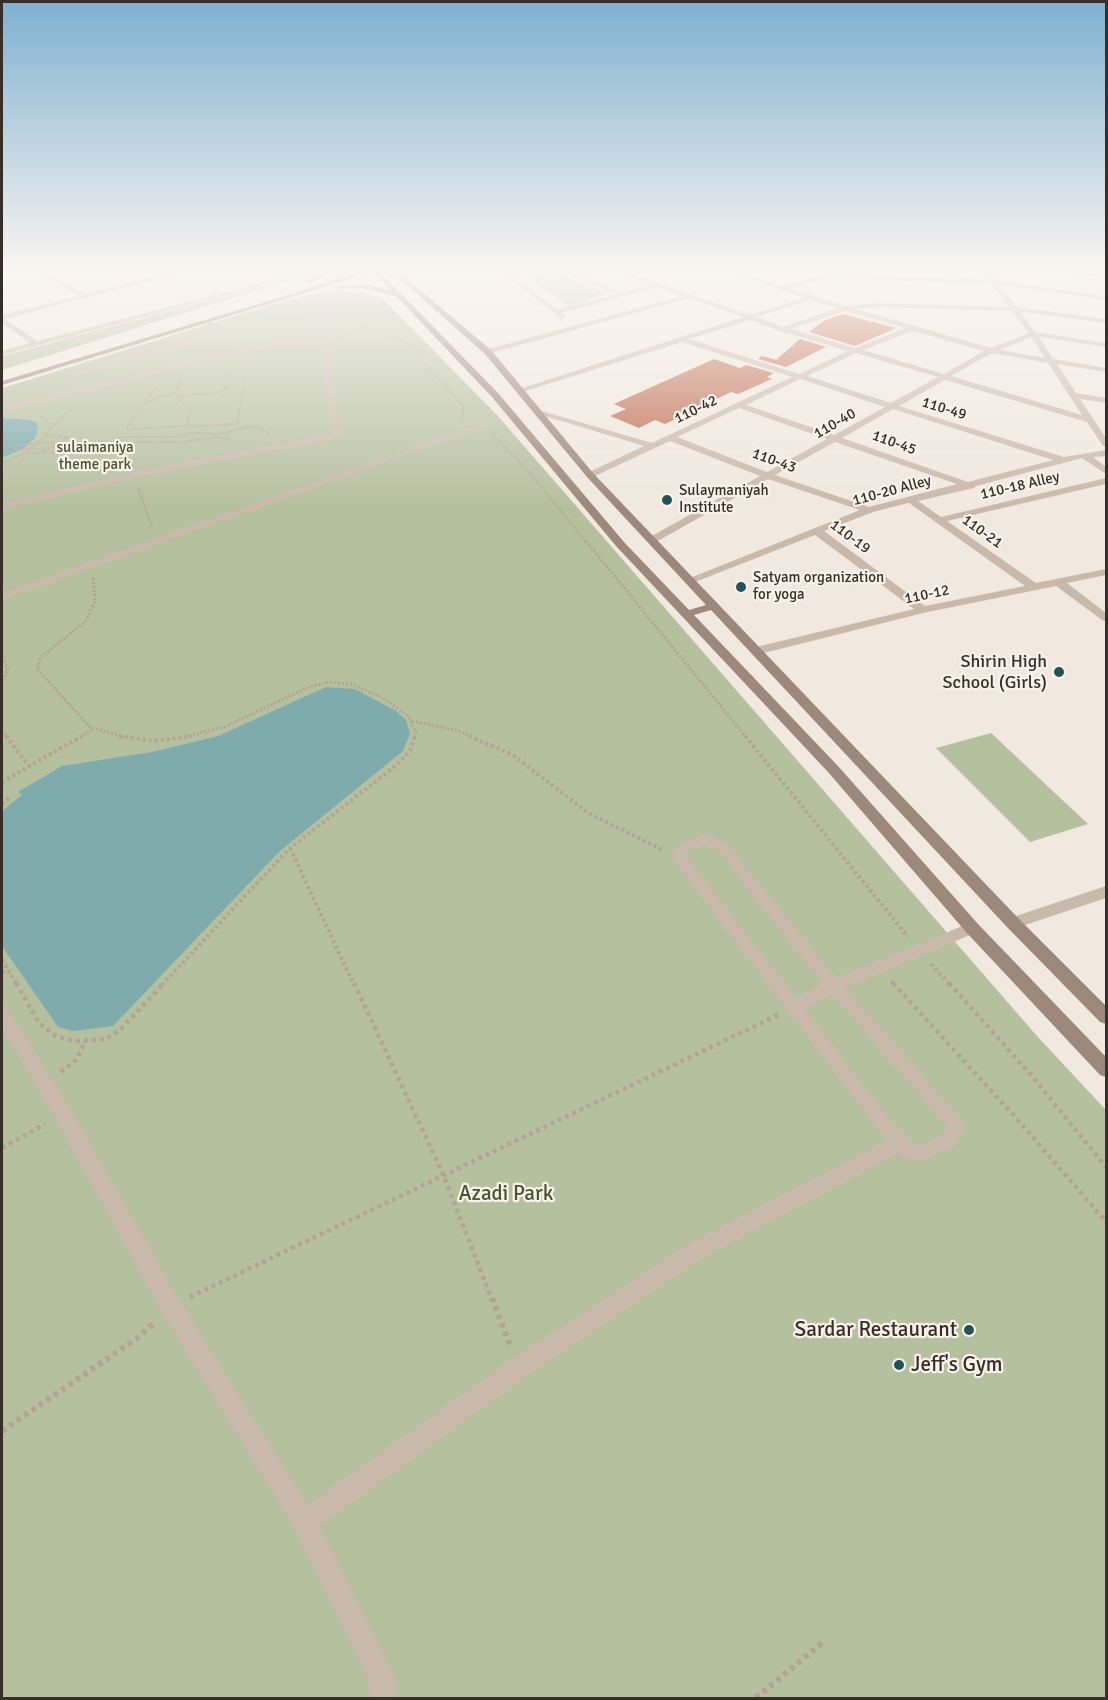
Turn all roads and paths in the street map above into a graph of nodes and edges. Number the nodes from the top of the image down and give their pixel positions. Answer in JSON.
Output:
{"nodes":[{"id":1,"x":20,"y":348,"type":"edge"},
{"id":2,"x":95,"y":348,"type":"edge"},
{"id":3,"x":117,"y":348,"type":"edge"},
{"id":4,"x":176,"y":348,"type":"edge"},
{"id":5,"x":256,"y":348,"type":"edge"},
{"id":6,"x":327,"y":348,"type":"edge"},
{"id":7,"x":412,"y":348,"type":"edge"},
{"id":8,"x":451,"y":348,"type":"edge"},
{"id":9,"x":484,"y":348,"type":"edge"},
{"id":10,"x":501,"y":348,"type":"edge"},
{"id":11,"x":652,"y":348,"type":"edge"},
{"id":12,"x":708,"y":348,"type":"edge"},
{"id":13,"x":845,"y":348,"type":"edge"},
{"id":14,"x":861,"y":348,"type":"edge"},
{"id":15,"x":982,"y":348,"type":"edge"},
{"id":16,"x":998,"y":348,"type":"edge"},
{"id":17,"x":1042,"y":348,"type":"edge"},
{"id":18,"x":249,"y":350,"type":"junction"},
{"id":19,"x":854,"y":351,"type":"junction"},
{"id":20,"x":991,"y":351,"type":"junction"},
{"id":21,"x":488,"y":352,"type":"junction"},
{"id":22,"x":2,"y":353,"type":"edge"},
{"id":23,"x":237,"y":362,"type":"dead end"},
{"id":24,"x":1050,"y":362,"type":"junction"},
{"id":25,"x":171,"y":368,"type":"junction"},
{"id":26,"x":1107,"y":370,"type":"edge"},
{"id":27,"x":72,"y":375,"type":"dead end"},
{"id":28,"x":2,"y":377,"type":"edge"},
{"id":29,"x":795,"y":378,"type":"junction"},
{"id":30,"x":944,"y":378,"type":"junction"},
{"id":31,"x":2,"y":383,"type":"edge"},
{"id":32,"x":522,"y":391,"type":"junction"},
{"id":33,"x":175,"y":393,"type":"dead end"},
{"id":34,"x":1073,"y":395,"type":"junction"},
{"id":35,"x":1107,"y":400,"type":"edge"},
{"id":36,"x":146,"y":402,"type":"junction"},
{"id":37,"x":739,"y":405,"type":"junction"},
{"id":38,"x":892,"y":407,"type":"junction"},
{"id":39,"x":4,"y":409,"type":"edge"},
{"id":40,"x":539,"y":412,"type":"junction"},
{"id":41,"x":1090,"y":420,"type":"junction"},
{"id":42,"x":455,"y":424,"type":"dead end"},
{"id":43,"x":485,"y":425,"type":"joint"},
{"id":44,"x":186,"y":427,"type":"junction"},
{"id":45,"x":45,"y":436,"type":"junction"},
{"id":46,"x":267,"y":436,"type":"dead end"},
{"id":47,"x":671,"y":438,"type":"junction"},
{"id":48,"x":837,"y":438,"type":"junction"},
{"id":49,"x":238,"y":442,"type":"dead end"},
{"id":50,"x":62,"y":444,"type":"junction"},
{"id":51,"x":1107,"y":444,"type":"edge"},
{"id":52,"x":654,"y":446,"type":"junction"},
{"id":53,"x":58,"y":452,"type":"junction"},
{"id":54,"x":24,"y":453,"type":"junction"},
{"id":55,"x":1107,"y":453,"type":"edge"},
{"id":56,"x":1084,"y":455,"type":"junction"},
{"id":57,"x":1064,"y":460,"type":"junction"},
{"id":58,"x":2,"y":464,"type":"edge"},
{"id":59,"x":1107,"y":471,"type":"edge"},
{"id":60,"x":133,"y":475,"type":"junction"},
{"id":61,"x":590,"y":475,"type":"junction"},
{"id":62,"x":769,"y":476,"type":"junction"},
{"id":63,"x":1107,"y":481,"type":"edge"},
{"id":64,"x":971,"y":486,"type":"junction"},
{"id":65,"x":912,"y":501,"type":"junction"},
{"id":66,"x":2,"y":507,"type":"edge"},
{"id":67,"x":869,"y":510,"type":"junction"},
{"id":68,"x":939,"y":520,"type":"junction"},
{"id":69,"x":152,"y":527,"type":"dead end"},
{"id":70,"x":817,"y":531,"type":"junction"},
{"id":71,"x":652,"y":540,"type":"junction"},
{"id":72,"x":79,"y":569,"type":"junction"},
{"id":73,"x":1107,"y":572,"type":"edge"},
{"id":74,"x":691,"y":580,"type":"junction"},
{"id":75,"x":1058,"y":582,"type":"junction"},
{"id":76,"x":1034,"y":587,"type":"junction"},
{"id":77,"x":2,"y":597,"type":"edge"},
{"id":78,"x":715,"y":606,"type":"junction"},
{"id":79,"x":923,"y":610,"type":"junction"},
{"id":80,"x":685,"y":614,"type":"junction"},
{"id":81,"x":1107,"y":618,"type":"edge"},
{"id":82,"x":756,"y":651,"type":"junction"},
{"id":83,"x":2,"y":657,"type":"edge"},
{"id":84,"x":2,"y":682,"type":"edge"},
{"id":85,"x":412,"y":721,"type":"junction"},
{"id":86,"x":95,"y":729,"type":"junction"},
{"id":87,"x":2,"y":731,"type":"edge"},
{"id":88,"x":29,"y":766,"type":"junction"},
{"id":89,"x":2,"y":782,"type":"edge"},
{"id":90,"x":10,"y":797,"type":"dead end"},
{"id":91,"x":2,"y":804,"type":"edge"},
{"id":92,"x":290,"y":848,"type":"junction"},
{"id":93,"x":680,"y":858,"type":"junction"},
{"id":94,"x":1107,"y":892,"type":"edge"},
{"id":95,"x":1013,"y":923,"type":"junction"},
{"id":96,"x":972,"y":928,"type":"junction"},
{"id":97,"x":918,"y":950,"type":"junction"},
{"id":98,"x":2,"y":960,"type":"edge"},
{"id":99,"x":878,"y":967,"type":"junction"},
{"id":100,"x":7,"y":969,"type":"junction"},
{"id":101,"x":2,"y":972,"type":"edge"},
{"id":102,"x":834,"y":986,"type":"junction"},
{"id":103,"x":794,"y":1007,"type":"junction"},
{"id":104,"x":2,"y":1013,"type":"edge"},
{"id":105,"x":1107,"y":1017,"type":"edge"},
{"id":106,"x":86,"y":1040,"type":"junction"},
{"id":107,"x":1107,"y":1069,"type":"edge"},
{"id":108,"x":45,"y":1085,"type":"junction"},
{"id":109,"x":63,"y":1114,"type":"junction"},
{"id":110,"x":900,"y":1143,"type":"junction"},
{"id":111,"x":2,"y":1148,"type":"edge"},
{"id":112,"x":1107,"y":1167,"type":"edge"},
{"id":113,"x":443,"y":1174,"type":"junction"},
{"id":114,"x":1107,"y":1222,"type":"edge"},
{"id":115,"x":171,"y":1307,"type":"junction"},
{"id":116,"x":519,"y":1368,"type":"junction"},
{"id":117,"x":2,"y":1431,"type":"edge"},
{"id":118,"x":305,"y":1522,"type":"junction"},
{"id":119,"x":822,"y":1643,"type":"dead end"},
{"id":120,"x":383,"y":1698,"type":"edge"},
{"id":121,"x":756,"y":1698,"type":"edge"}],
"edges":[{"from":1,"to":22,"type":"street"},
{"from":2,"to":28,"type":"main road"},
{"from":3,"to":31,"type":"main road"},
{"from":4,"to":27,"type":"lane"},
{"from":5,"to":18,"type":"street"},
{"from":6,"to":60,"type":"street"},
{"from":7,"to":42,"type":"path"},
{"from":8,"to":80,"type":"main road"},
{"from":9,"to":21,"type":"main road"},
{"from":10,"to":21,"type":"street"},
{"from":11,"to":32,"type":"street"},
{"from":12,"to":29,"type":"street","name":"110-49"},
{"from":13,"to":19,"type":"street"},
{"from":14,"to":19,"type":"street","name":"110-42"},
{"from":15,"to":20,"type":"street"},
{"from":16,"to":20,"type":"street","name":"110-40"},
{"from":17,"to":24,"type":"street"},
{"from":18,"to":25,"type":"street"},
{"from":18,"to":44,"type":"path"},
{"from":19,"to":29,"type":"street","name":"110-42"},
{"from":19,"to":30,"type":"street"},
{"from":20,"to":24,"type":"street"},
{"from":20,"to":30,"type":"street","name":"110-40"},
{"from":21,"to":32,"type":"main road"},
{"from":23,"to":44,"type":"path"},
{"from":24,"to":26,"type":"street"},
{"from":24,"to":34,"type":"street"},
{"from":25,"to":36,"type":"path"},
{"from":25,"to":39,"type":"street"},
{"from":29,"to":37,"type":"street","name":"110-42"},
{"from":29,"to":38,"type":"street","name":"110-49"},
{"from":30,"to":38,"type":"street","name":"110-40"},
{"from":30,"to":41,"type":"street"},
{"from":32,"to":40,"type":"main road"},
{"from":33,"to":36,"type":"path"},
{"from":34,"to":35,"type":"street"},
{"from":34,"to":41,"type":"street"},
{"from":36,"to":44,"type":"path"},
{"from":37,"to":47,"type":"street","name":"110-42"},
{"from":37,"to":48,"type":"street","name":"110-45"},
{"from":38,"to":48,"type":"street","name":"110-40"},
{"from":38,"to":57,"type":"street","name":"110-49"},
{"from":39,"to":45,"type":"path"},
{"from":40,"to":52,"type":"street"},
{"from":40,"to":61,"type":"main road"},
{"from":41,"to":51,"type":"street"},
{"from":43,"to":72,"type":"street"},
{"from":43,"to":97,"type":"path"},
{"from":45,"to":50,"type":"path"},
{"from":45,"to":54,"type":"path"},
{"from":46,"to":50,"type":"path"},
{"from":47,"to":52,"type":"street","name":"110-42"},
{"from":47,"to":62,"type":"street","name":"110-43"},
{"from":48,"to":62,"type":"street","name":"110-40"},
{"from":48,"to":64,"type":"street","name":"110-45"},
{"from":49,"to":50,"type":"path"},
{"from":50,"to":50,"type":"path","bridge":true},
{"from":50,"to":53,"type":"path"},
{"from":52,"to":61,"type":"street","name":"110-42"},
{"from":53,"to":54,"type":"path"},
{"from":53,"to":60,"type":"path"},
{"from":54,"to":58,"type":"path"},
{"from":55,"to":56,"type":"street","name":"110-20 Alley"},
{"from":56,"to":57,"type":"street","name":"110-20 Alley"},
{"from":56,"to":59,"type":"street"},
{"from":57,"to":64,"type":"street","name":"110-20 Alley"},
{"from":60,"to":66,"type":"street"},
{"from":60,"to":69,"type":"path"},
{"from":61,"to":71,"type":"main road"},
{"from":62,"to":67,"type":"street","name":"110-43"},
{"from":62,"to":71,"type":"street","name":"110-40"},
{"from":63,"to":68,"type":"street","name":"110-18 Alley"},
{"from":64,"to":65,"type":"street","name":"110-20 Alley"},
{"from":65,"to":67,"type":"street","name":"110-20 Alley"},
{"from":65,"to":68,"type":"street","name":"110-21"},
{"from":67,"to":70,"type":"street","name":"110-20 Alley"},
{"from":68,"to":76,"type":"street","name":"110-21"},
{"from":70,"to":74,"type":"street","name":"110-20 Alley"},
{"from":70,"to":79,"type":"street","name":"110-19"},
{"from":71,"to":74,"type":"main road"},
{"from":72,"to":77,"type":"street"},
{"from":72,"to":86,"type":"path"},
{"from":73,"to":75,"type":"street","name":"110-12"},
{"from":74,"to":78,"type":"main road"},
{"from":75,"to":76,"type":"street","name":"110-12"},
{"from":75,"to":81,"type":"street"},
{"from":76,"to":79,"type":"street","name":"110-12"},
{"from":78,"to":80,"type":"main road"},
{"from":78,"to":82,"type":"main road"},
{"from":79,"to":82,"type":"street","name":"110-12"},
{"from":80,"to":96,"type":"main road"},
{"from":82,"to":95,"type":"main road"},
{"from":83,"to":84,"type":"path"},
{"from":85,"to":86,"type":"path"},
{"from":85,"to":92,"type":"path"},
{"from":85,"to":93,"type":"path"},
{"from":86,"to":88,"type":"path"},
{"from":87,"to":88,"type":"path"},
{"from":88,"to":89,"type":"path"},
{"from":90,"to":91,"type":"path"},
{"from":92,"to":106,"type":"path"},
{"from":92,"to":113,"type":"path"},
{"from":93,"to":102,"type":"lane"},
{"from":93,"to":103,"type":"lane"},
{"from":94,"to":95,"type":"street"},
{"from":95,"to":105,"type":"main road"},
{"from":96,"to":97,"type":"lane"},
{"from":96,"to":107,"type":"main road"},
{"from":97,"to":99,"type":"lane"},
{"from":97,"to":112,"type":"path"},
{"from":98,"to":100,"type":"path"},
{"from":99,"to":102,"type":"lane"},
{"from":99,"to":114,"type":"path"},
{"from":100,"to":101,"type":"path"},
{"from":100,"to":106,"type":"path"},
{"from":102,"to":103,"type":"lane"},
{"from":102,"to":110,"type":"lane"},
{"from":103,"to":110,"type":"lane"},
{"from":103,"to":113,"type":"path"},
{"from":104,"to":108,"type":"street"},
{"from":106,"to":108,"type":"path"},
{"from":108,"to":109,"type":"street"},
{"from":109,"to":111,"type":"path"},
{"from":109,"to":115,"type":"street"},
{"from":110,"to":116,"type":"street"},
{"from":113,"to":115,"type":"path"},
{"from":113,"to":116,"type":"path"},
{"from":115,"to":117,"type":"path"},
{"from":115,"to":118,"type":"street"},
{"from":116,"to":118,"type":"street"},
{"from":118,"to":120,"type":"street"},
{"from":119,"to":121,"type":"path"}]}
